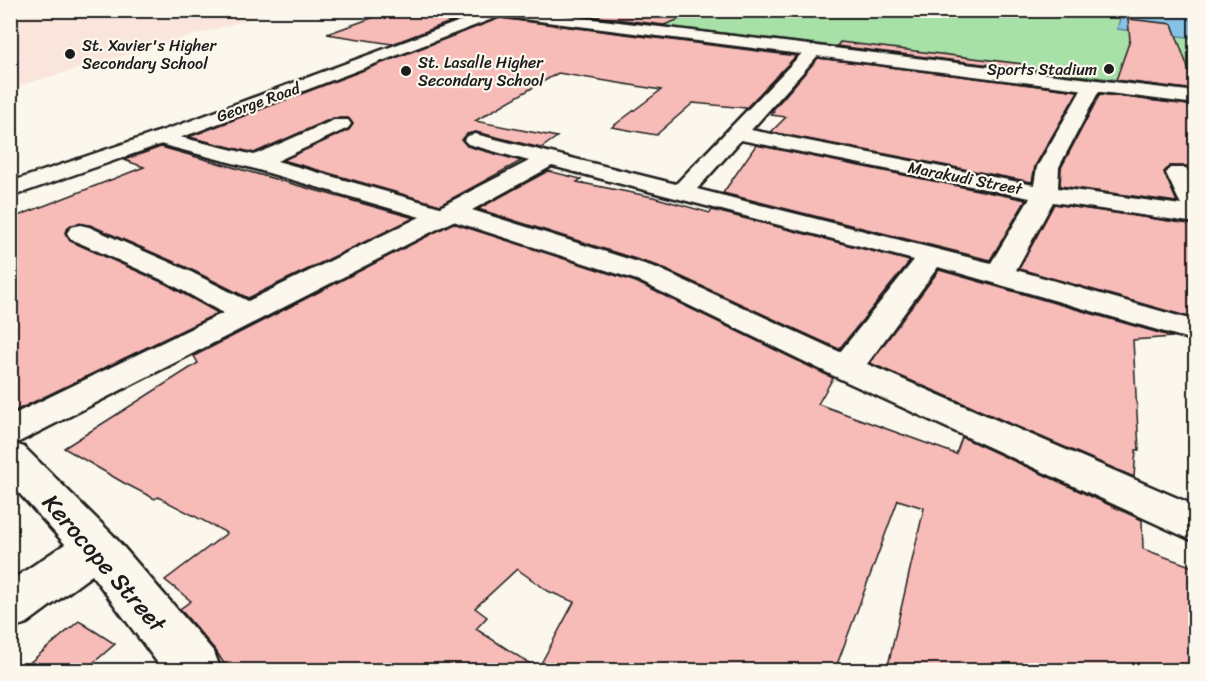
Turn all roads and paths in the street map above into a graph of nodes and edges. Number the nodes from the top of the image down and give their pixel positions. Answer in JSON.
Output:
{"nodes":[{"id":1,"x":502,"y":11,"type":"edge"},
{"id":2,"x":814,"y":50,"type":"junction"},
{"id":3,"x":1093,"y":85,"type":"junction"},
{"id":4,"x":1196,"y":98,"type":"edge"},
{"id":5,"x":341,"y":124,"type":"dead end"},
{"id":6,"x":736,"y":133,"type":"junction"},
{"id":7,"x":159,"y":138,"type":"junction"},
{"id":8,"x":475,"y":140,"type":"dead end"},
{"id":9,"x":547,"y":160,"type":"junction"},
{"id":10,"x":256,"y":162,"type":"junction"},
{"id":11,"x":1178,"y":173,"type":"dead end"},
{"id":12,"x":10,"y":190,"type":"edge"},
{"id":13,"x":680,"y":194,"type":"junction"},
{"id":14,"x":1045,"y":194,"type":"junction"},
{"id":15,"x":445,"y":213,"type":"junction"},
{"id":16,"x":1196,"y":213,"type":"edge"},
{"id":17,"x":80,"y":233,"type":"dead end"},
{"id":18,"x":931,"y":257,"type":"junction"},
{"id":19,"x":999,"y":275,"type":"junction"},
{"id":20,"x":246,"y":312,"type":"junction"},
{"id":21,"x":1196,"y":331,"type":"edge"},
{"id":22,"x":846,"y":368,"type":"junction"},
{"id":23,"x":10,"y":432,"type":"edge"},
{"id":24,"x":10,"y":457,"type":"edge"},
{"id":25,"x":1196,"y":525,"type":"edge"},
{"id":26,"x":96,"y":547,"type":"junction"},
{"id":27,"x":10,"y":608,"type":"edge"},
{"id":28,"x":195,"y":670,"type":"edge"}],
"edges":[{"from":1,"to":2,"type":"street"},
{"from":1,"to":7,"type":"street","name":"George Road"},
{"from":2,"to":3,"type":"street"},
{"from":2,"to":6,"type":"street"},
{"from":3,"to":4,"type":"street"},
{"from":3,"to":14,"type":"street"},
{"from":5,"to":10,"type":"street"},
{"from":6,"to":13,"type":"street"},
{"from":6,"to":14,"type":"street","name":"Marakudi Street"},
{"from":7,"to":10,"type":"street"},
{"from":7,"to":12,"type":"street","name":"George Road"},
{"from":8,"to":9,"type":"street"},
{"from":9,"to":13,"type":"street"},
{"from":9,"to":15,"type":"street"},
{"from":10,"to":15,"type":"street"},
{"from":11,"to":16,"type":"street"},
{"from":13,"to":18,"type":"street"},
{"from":14,"to":16,"type":"street","name":"Marakudi Street"},
{"from":14,"to":19,"type":"street"},
{"from":15,"to":20,"type":"street"},
{"from":15,"to":22,"type":"street"},
{"from":17,"to":20,"type":"street"},
{"from":18,"to":19,"type":"street"},
{"from":18,"to":22,"type":"street"},
{"from":19,"to":21,"type":"street"},
{"from":20,"to":23,"type":"street"},
{"from":22,"to":25,"type":"street"},
{"from":24,"to":26,"type":"street","name":"Kerocope Street"},
{"from":26,"to":27,"type":"street"},
{"from":26,"to":28,"type":"street","name":"Kerocope Street"}]}
